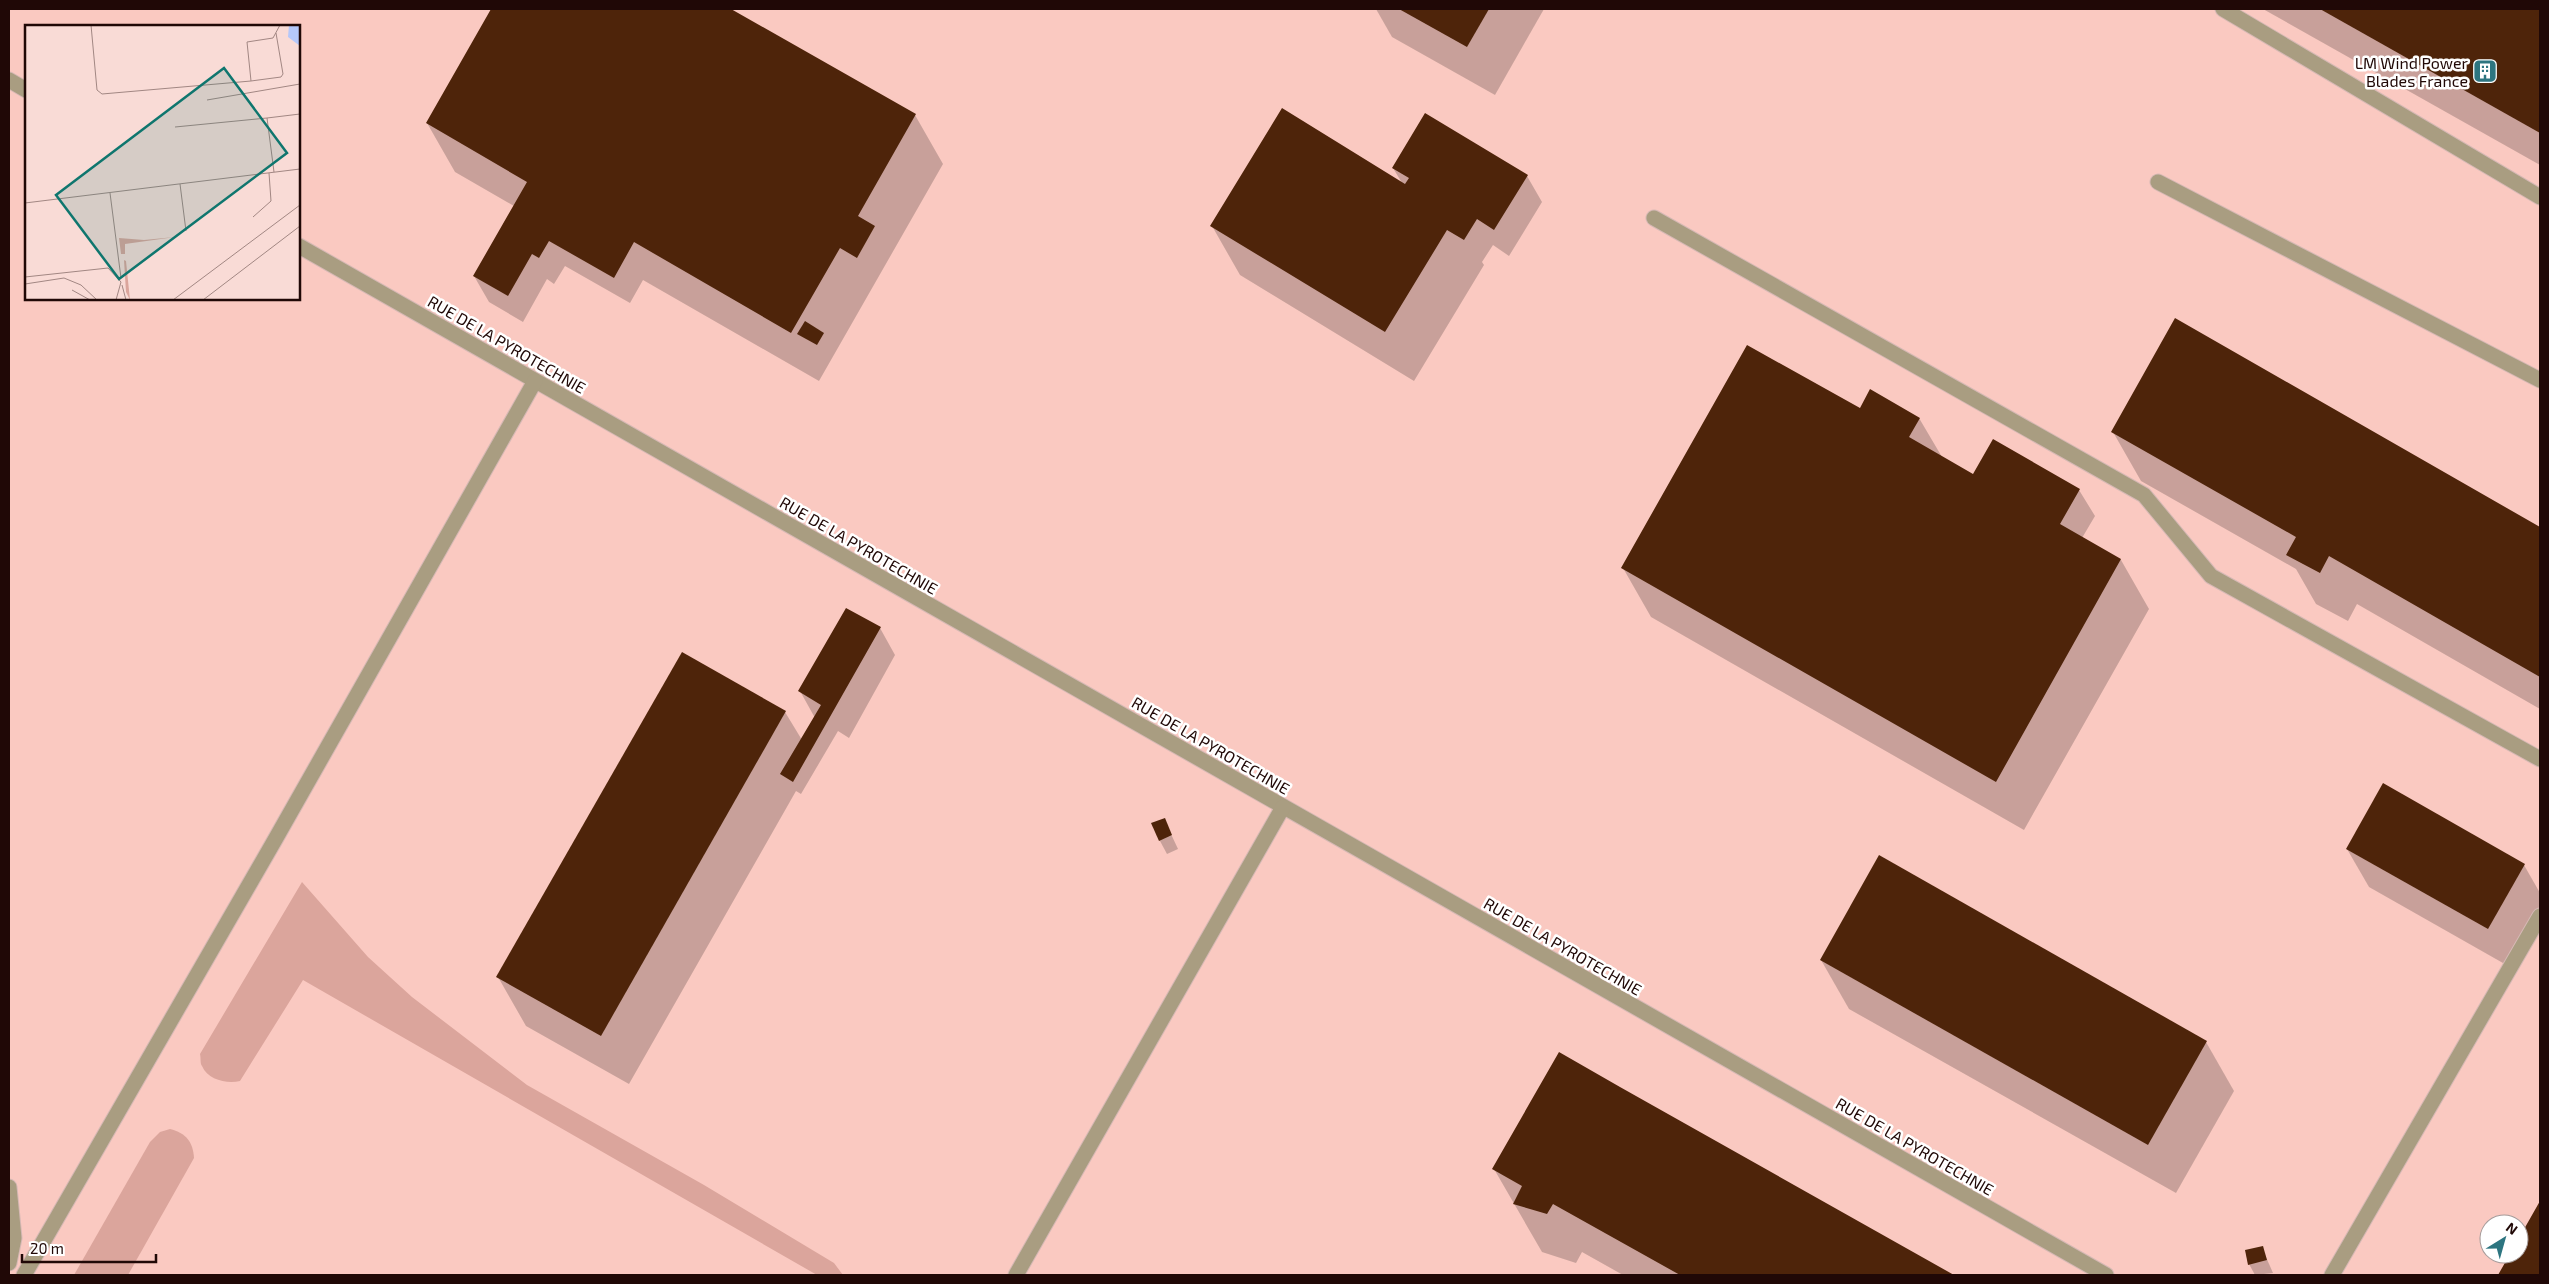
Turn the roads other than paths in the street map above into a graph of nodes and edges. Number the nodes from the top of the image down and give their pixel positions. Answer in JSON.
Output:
{"nodes":[{"id":1,"x":2223,"y":9,"type":"edge"},
{"id":2,"x":9,"y":80,"type":"edge"},
{"id":3,"x":25,"y":89,"type":"edge"},
{"id":4,"x":2158,"y":182,"type":"dead end"},
{"id":5,"x":2540,"y":197,"type":"edge"},
{"id":6,"x":1654,"y":218,"type":"dead end"},
{"id":7,"x":300,"y":247,"type":"edge"},
{"id":8,"x":2540,"y":380,"type":"edge"},
{"id":9,"x":535,"y":381,"type":"junction"},
{"id":10,"x":2540,"y":759,"type":"edge"},
{"id":11,"x":1283,"y":807,"type":"junction"},
{"id":12,"x":2540,"y":916,"type":"edge"},
{"id":13,"x":9,"y":1187,"type":"edge"},
{"id":14,"x":9,"y":1262,"type":"edge"},
{"id":15,"x":24,"y":1275,"type":"edge"},
{"id":16,"x":1016,"y":1275,"type":"edge"},
{"id":17,"x":2106,"y":1275,"type":"edge"},
{"id":18,"x":2332,"y":1275,"type":"edge"}],
"edges":[{"from":1,"to":5,"type":"street"},
{"from":2,"to":3,"type":"street"},
{"from":4,"to":8,"type":"street"},
{"from":6,"to":10,"type":"street"},
{"from":7,"to":9,"type":"street","name":"RUE DE LA PYROTECHNIE"},
{"from":9,"to":11,"type":"street","name":"RUE DE LA PYROTECHNIE"},
{"from":9,"to":15,"type":"street"},
{"from":11,"to":16,"type":"street"},
{"from":11,"to":17,"type":"street","name":"RUE DE LA PYROTECHNIE"},
{"from":12,"to":18,"type":"street"},
{"from":13,"to":14,"type":"street"}]}
